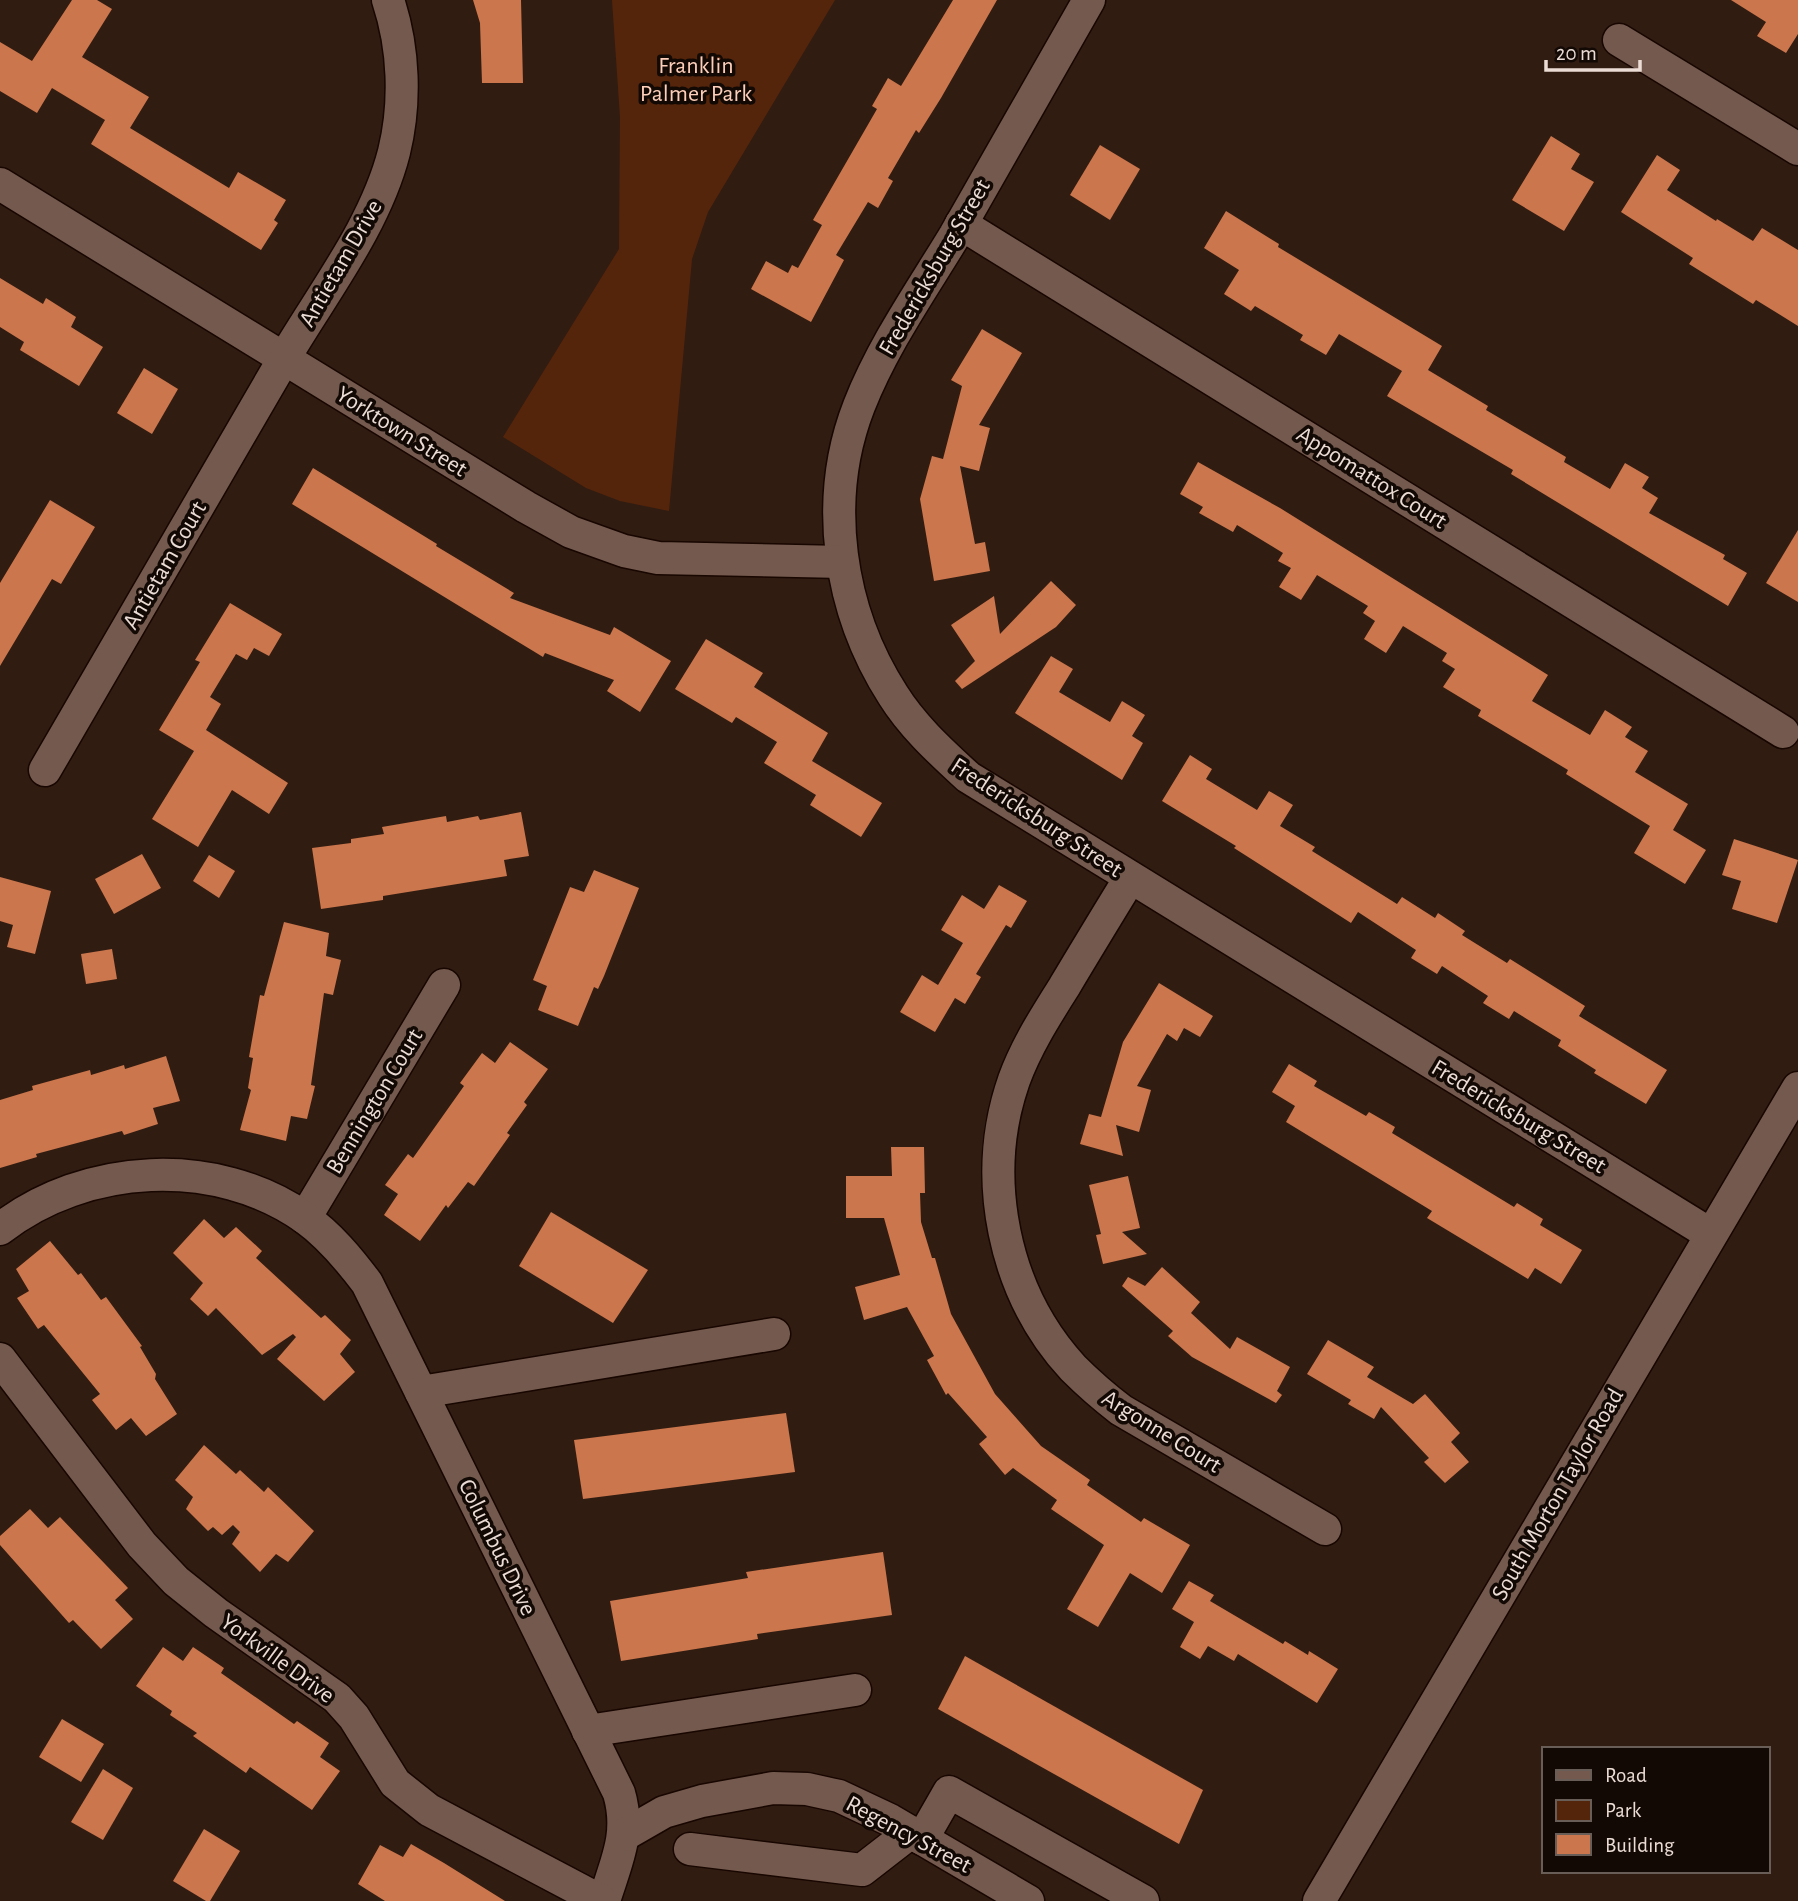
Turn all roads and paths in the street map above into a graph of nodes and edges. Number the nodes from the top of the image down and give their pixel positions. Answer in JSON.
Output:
{"nodes":[{"id":1,"x":388,"y":0,"type":"edge"},
{"id":2,"x":1089,"y":0,"type":"edge"},
{"id":3,"x":1619,"y":40,"type":"dead end"},
{"id":4,"x":1798,"y":149,"type":"edge"},
{"id":5,"x":0,"y":184,"type":"edge"},
{"id":6,"x":961,"y":224,"type":"junction"},
{"id":7,"x":284,"y":359,"type":"junction"},
{"id":8,"x":842,"y":562,"type":"junction"},
{"id":9,"x":1783,"y":732,"type":"dead end"},
{"id":10,"x":45,"y":770,"type":"dead end"},
{"id":11,"x":1130,"y":878,"type":"junction"},
{"id":12,"x":444,"y":985,"type":"dead end"},
{"id":13,"x":1798,"y":1088,"type":"edge"},
{"id":14,"x":305,"y":1218,"type":"junction"},
{"id":15,"x":0,"y":1229,"type":"edge"},
{"id":16,"x":1710,"y":1234,"type":"junction"},
{"id":17,"x":774,"y":1334,"type":"dead end"},
{"id":18,"x":0,"y":1359,"type":"edge"},
{"id":19,"x":421,"y":1392,"type":"junction"},
{"id":20,"x":1325,"y":1530,"type":"dead end"},
{"id":21,"x":855,"y":1690,"type":"dead end"},
{"id":22,"x":588,"y":1731,"type":"junction"},
{"id":23,"x":624,"y":1835,"type":"junction"},
{"id":24,"x":916,"y":1836,"type":"junction"},
{"id":25,"x":690,"y":1849,"type":"dead end"},
{"id":26,"x":603,"y":1901,"type":"edge"},
{"id":27,"x":1028,"y":1901,"type":"edge"},
{"id":28,"x":1143,"y":1901,"type":"edge"},
{"id":29,"x":1319,"y":1901,"type":"edge"}],
"edges":[{"from":1,"to":7,"type":"street","name":"Antietam Drive"},
{"from":2,"to":6,"type":"street","name":"Fredericksburg Street"},
{"from":3,"to":4,"type":"street"},
{"from":5,"to":7,"type":"street","name":"Yorktown Street"},
{"from":6,"to":8,"type":"street","name":"Fredericksburg Street"},
{"from":6,"to":9,"type":"street","name":"Appomattox Court"},
{"from":7,"to":8,"type":"street","name":"Yorktown Street"},
{"from":7,"to":10,"type":"street","name":"Antietam Court"},
{"from":8,"to":11,"type":"street","name":"Fredericksburg Street"},
{"from":11,"to":16,"type":"street","name":"Fredericksburg Street"},
{"from":11,"to":20,"type":"street","name":"Argonne Court"},
{"from":12,"to":14,"type":"street","name":"Bennington Court"},
{"from":13,"to":16,"type":"street","name":"South Morton Taylor Road"},
{"from":14,"to":15,"type":"street","name":"Columbus Drive"},
{"from":14,"to":19,"type":"street","name":"Columbus Drive"},
{"from":16,"to":29,"type":"street","name":"South Morton Taylor Road"},
{"from":17,"to":19,"type":"street"},
{"from":18,"to":26,"type":"street","name":"Yorkville Drive"},
{"from":19,"to":22,"type":"street","name":"Columbus Drive"},
{"from":21,"to":22,"type":"street"},
{"from":22,"to":23,"type":"street","name":"Columbus Drive"},
{"from":23,"to":24,"type":"street","name":"Regency Street"},
{"from":23,"to":26,"type":"street","name":"Columbus Drive"},
{"from":24,"to":25,"type":"street"},
{"from":24,"to":27,"type":"street","name":"Regency Street"},
{"from":24,"to":28,"type":"street"}]}
